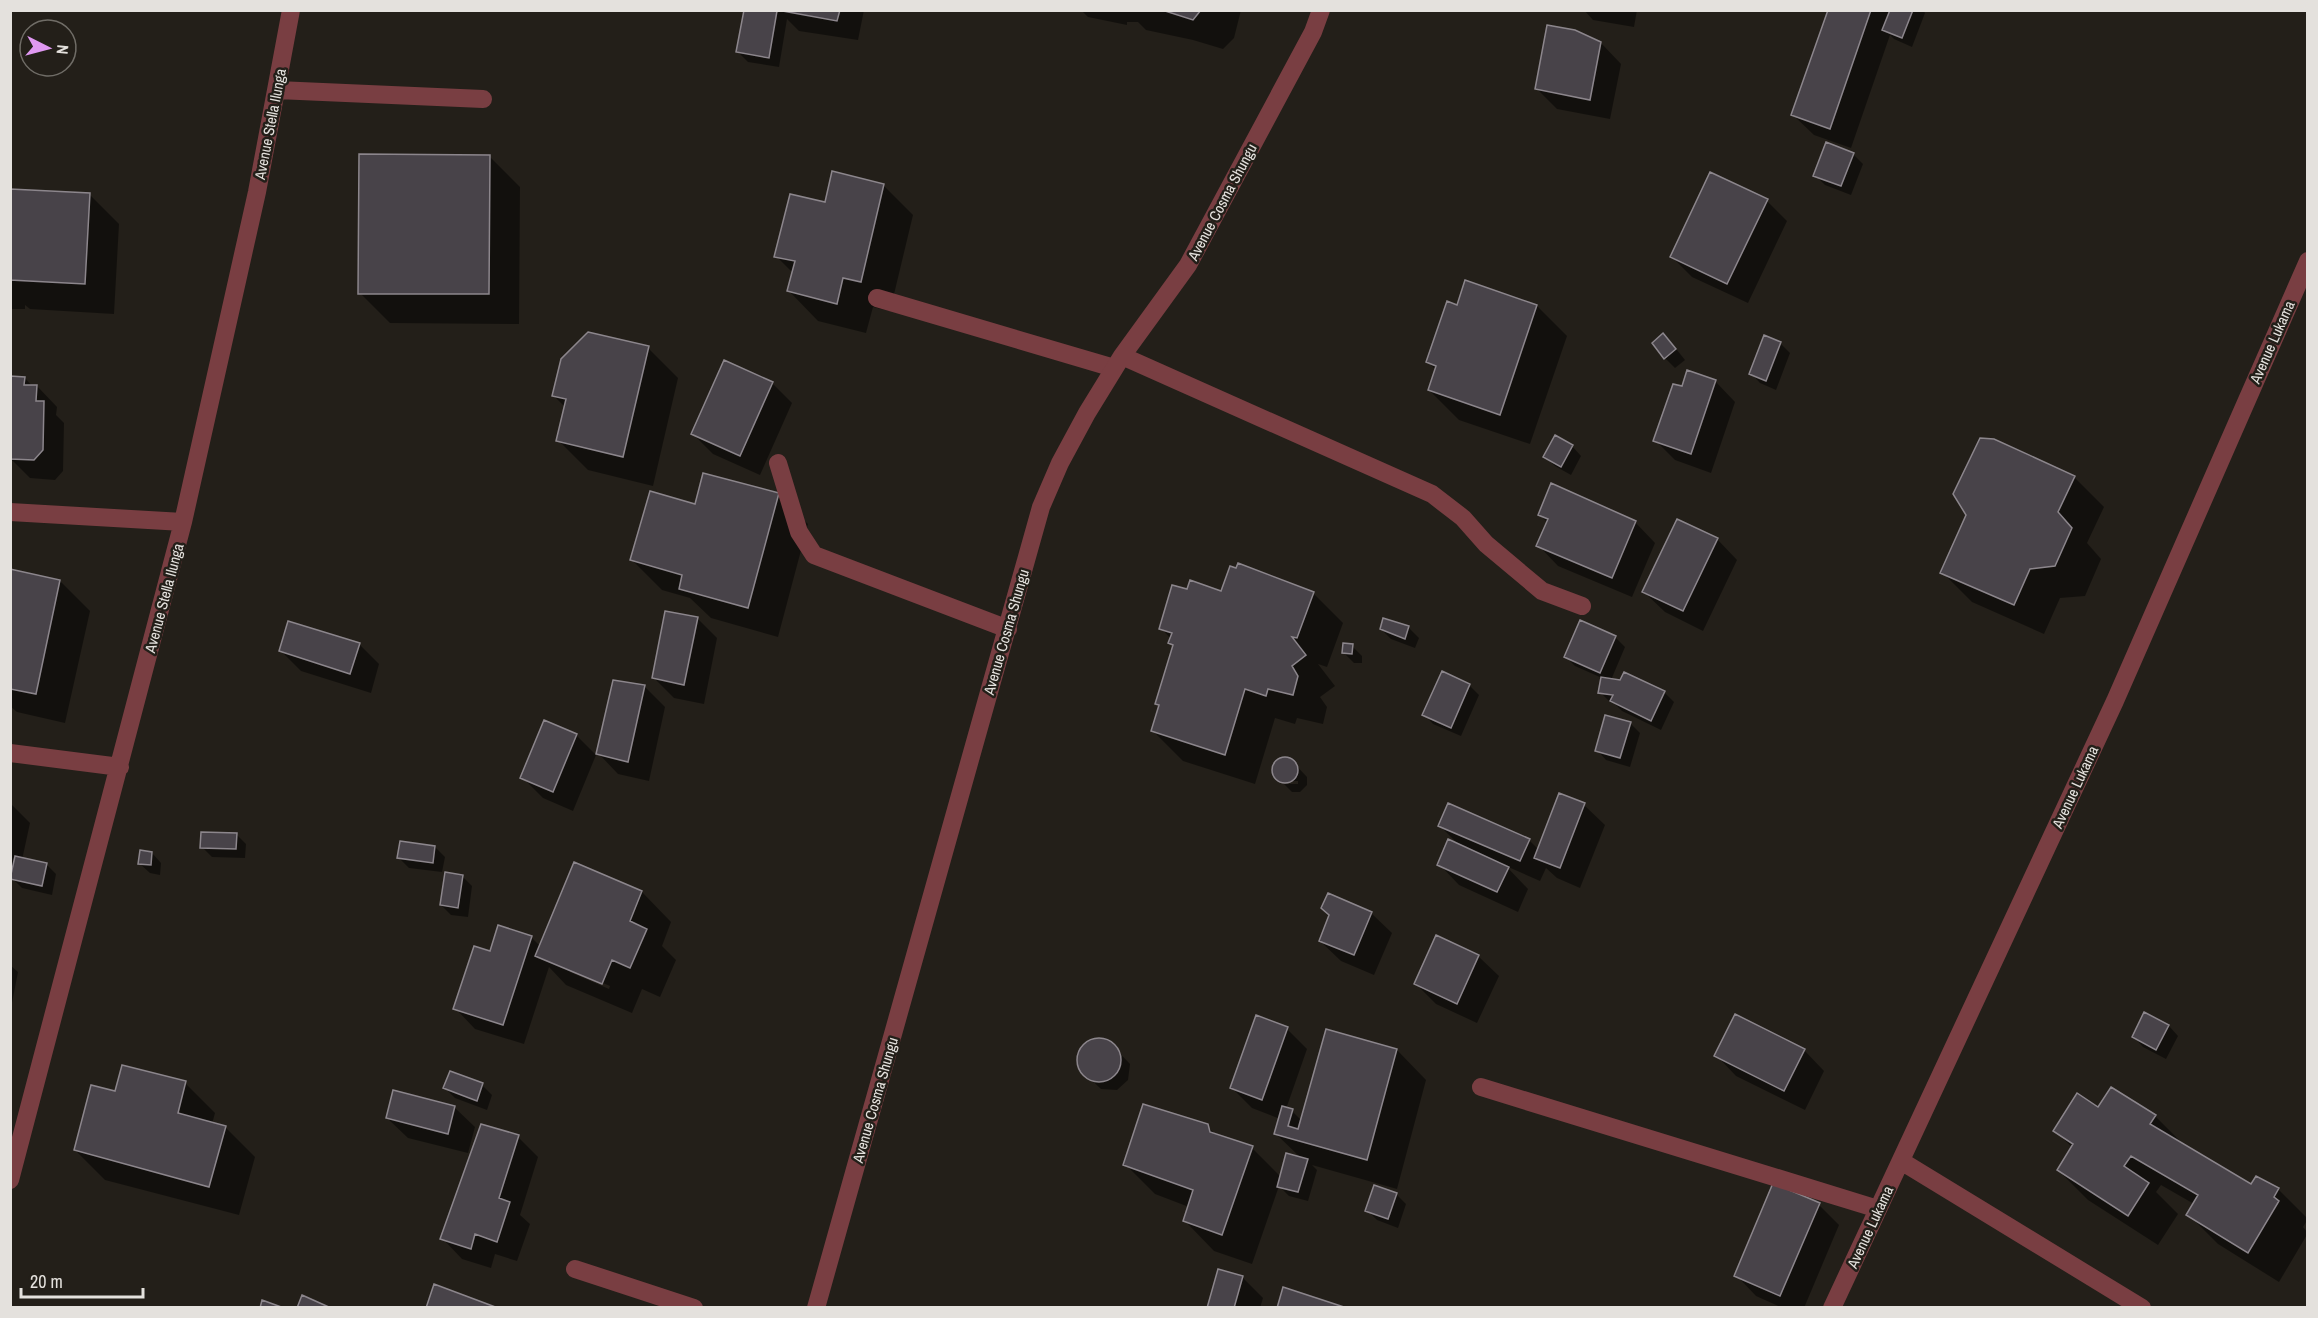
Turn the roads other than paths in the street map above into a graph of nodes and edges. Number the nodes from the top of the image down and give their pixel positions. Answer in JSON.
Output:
{"nodes":[{"id":1,"x":291,"y":10,"type":"edge"},
{"id":2,"x":1321,"y":10,"type":"edge"},
{"id":3,"x":277,"y":90,"type":"junction"},
{"id":4,"x":483,"y":99,"type":"dead end"},
{"id":5,"x":2307,"y":261,"type":"edge"},
{"id":6,"x":877,"y":298,"type":"dead end"},
{"id":7,"x":1118,"y":362,"type":"junction"},
{"id":8,"x":778,"y":463,"type":"dead end"},
{"id":9,"x":10,"y":512,"type":"edge"},
{"id":10,"x":183,"y":522,"type":"junction"},
{"id":11,"x":1582,"y":606,"type":"dead end"},
{"id":12,"x":1008,"y":629,"type":"junction"},
{"id":13,"x":10,"y":753,"type":"edge"},
{"id":14,"x":120,"y":767,"type":"junction"},
{"id":15,"x":1481,"y":1087,"type":"dead end"},
{"id":16,"x":1902,"y":1161,"type":"junction"},
{"id":17,"x":10,"y":1180,"type":"edge"},
{"id":18,"x":1878,"y":1209,"type":"junction"},
{"id":19,"x":575,"y":1269,"type":"dead end"},
{"id":20,"x":694,"y":1308,"type":"edge"},
{"id":21,"x":816,"y":1308,"type":"edge"},
{"id":22,"x":1832,"y":1308,"type":"edge"},
{"id":23,"x":2142,"y":1308,"type":"edge"}],
"edges":[{"from":1,"to":3,"type":"street","name":"Avenue Stella Ilunga"},
{"from":2,"to":7,"type":"street","name":"Avenue Cosma Shungu"},
{"from":3,"to":4,"type":"street"},
{"from":3,"to":10,"type":"street","name":"Avenue Stella Ilunga"},
{"from":5,"to":16,"type":"street","name":"Avenue Lukama"},
{"from":6,"to":7,"type":"street"},
{"from":7,"to":11,"type":"street"},
{"from":7,"to":12,"type":"street","name":"Avenue Cosma Shungu"},
{"from":8,"to":12,"type":"street"},
{"from":9,"to":10,"type":"street"},
{"from":10,"to":14,"type":"street","name":"Avenue Stella Ilunga"},
{"from":12,"to":21,"type":"street","name":"Avenue Cosma Shungu"},
{"from":13,"to":14,"type":"street"},
{"from":14,"to":17,"type":"street","name":"Avenue Stella Ilunga"},
{"from":15,"to":18,"type":"street"},
{"from":16,"to":18,"type":"street","name":"Avenue Lukama"},
{"from":16,"to":23,"type":"street"},
{"from":18,"to":22,"type":"street","name":"Avenue Lukama"},
{"from":19,"to":20,"type":"street"}]}
